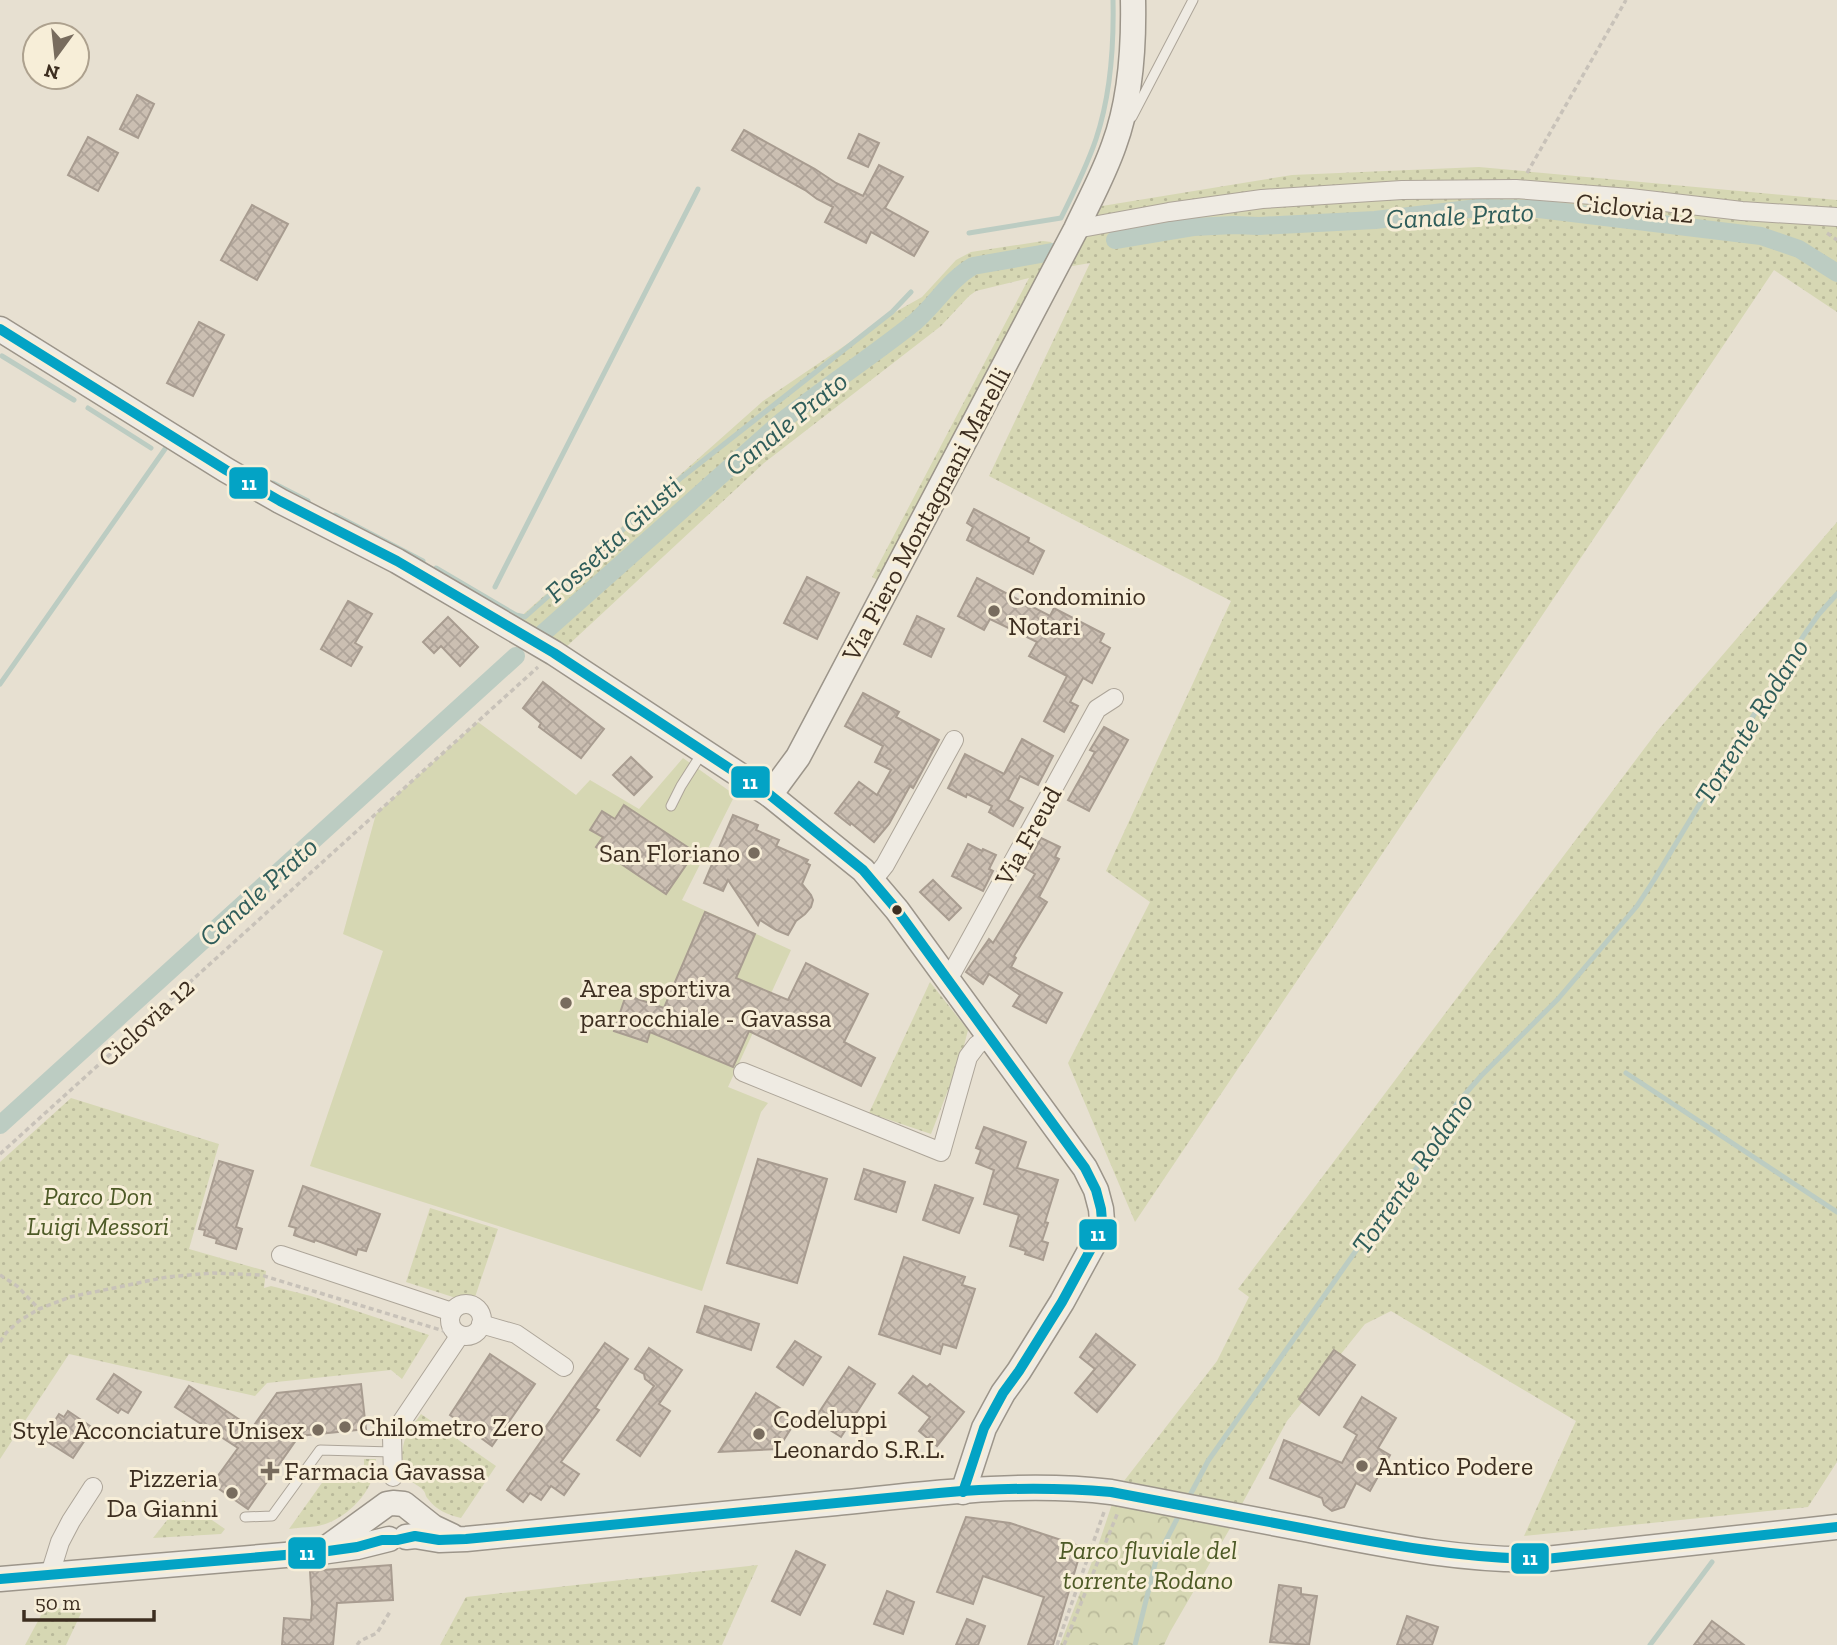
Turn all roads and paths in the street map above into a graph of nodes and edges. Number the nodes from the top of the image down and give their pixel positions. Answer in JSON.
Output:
{"nodes":[{"id":1,"x":1133,"y":0,"type":"edge"},
{"id":2,"x":1194,"y":0,"type":"edge"},
{"id":3,"x":1626,"y":0,"type":"edge"},
{"id":4,"x":1104,"y":171,"type":"junction"},
{"id":5,"x":1516,"y":190,"type":"junction"},
{"id":6,"x":1837,"y":217,"type":"edge"},
{"id":7,"x":1076,"y":229,"type":"junction"},
{"id":8,"x":0,"y":329,"type":"edge"},
{"id":9,"x":542,"y":664,"type":"dead end"},
{"id":10,"x":1114,"y":698,"type":"dead end"},
{"id":11,"x":954,"y":740,"type":"dead end"},
{"id":12,"x":703,"y":752,"type":"junction"},
{"id":13,"x":770,"y":795,"type":"junction"},
{"id":14,"x":671,"y":806,"type":"dead end"},
{"id":15,"x":873,"y":880,"type":"junction"},
{"id":16,"x":948,"y":980,"type":"junction"},
{"id":17,"x":990,"y":1036,"type":"junction"},
{"id":18,"x":743,"y":1072,"type":"dead end"},
{"id":19,"x":0,"y":1154,"type":"edge"},
{"id":20,"x":281,"y":1255,"type":"dead end"},
{"id":21,"x":0,"y":1275,"type":"edge"},
{"id":22,"x":39,"y":1309,"type":"junction"},
{"id":23,"x":452,"y":1312,"type":"junction"},
{"id":24,"x":481,"y":1324,"type":"junction"},
{"id":25,"x":460,"y":1335,"type":"junction"},
{"id":26,"x":0,"y":1342,"type":"edge"},
{"id":27,"x":564,"y":1367,"type":"dead end"},
{"id":28,"x":392,"y":1452,"type":"junction"},
{"id":29,"x":93,"y":1488,"type":"dead end"},
{"id":30,"x":963,"y":1492,"type":"junction"},
{"id":31,"x":1113,"y":1501,"type":"junction"},
{"id":32,"x":394,"y":1508,"type":"junction"},
{"id":33,"x":245,"y":1517,"type":"dead end"},
{"id":34,"x":1837,"y":1527,"type":"edge"},
{"id":35,"x":398,"y":1538,"type":"junction"},
{"id":36,"x":466,"y":1539,"type":"junction"},
{"id":37,"x":321,"y":1552,"type":"junction"},
{"id":38,"x":50,"y":1574,"type":"junction"},
{"id":39,"x":0,"y":1578,"type":"edge"},
{"id":40,"x":391,"y":1610,"type":"dead end"},
{"id":41,"x":357,"y":1645,"type":"edge"},
{"id":42,"x":1057,"y":1645,"type":"edge"},
{"id":43,"x":1064,"y":1645,"type":"edge"}],
"edges":[{"from":1,"to":4,"type":"street","name":"Via Piero Montagnani Marelli"},
{"from":2,"to":4,"type":"lane"},
{"from":3,"to":5,"type":"path"},
{"from":4,"to":7,"type":"street","name":"Via Piero Montagnani Marelli"},
{"from":5,"to":6,"type":"street"},
{"from":5,"to":7,"type":"street"},
{"from":7,"to":13,"type":"street","name":"Via Piero Montagnani Marelli"},
{"from":8,"to":12,"type":"street"},
{"from":9,"to":19,"type":"path","name":"Ciclovia 12"},
{"from":10,"to":16,"type":"street","name":"Via Freud"},
{"from":11,"to":15,"type":"street"},
{"from":12,"to":13,"type":"street"},
{"from":12,"to":14,"type":"lane"},
{"from":13,"to":15,"type":"street"},
{"from":15,"to":16,"type":"street"},
{"from":16,"to":17,"type":"street"},
{"from":17,"to":18,"type":"street"},
{"from":17,"to":30,"type":"street"},
{"from":20,"to":23,"type":"street"},
{"from":21,"to":22,"type":"path"},
{"from":22,"to":25,"type":"path"},
{"from":22,"to":26,"type":"path"},
{"from":23,"to":24,"type":"street"},
{"from":23,"to":25,"type":"street"},
{"from":24,"to":25,"type":"street"},
{"from":24,"to":27,"type":"street"},
{"from":25,"to":28,"type":"street"},
{"from":28,"to":32,"type":"street"},
{"from":28,"to":33,"type":"lane"},
{"from":29,"to":38,"type":"street"},
{"from":30,"to":31,"type":"street"},
{"from":30,"to":36,"type":"street"},
{"from":31,"to":34,"type":"street"},
{"from":31,"to":42,"type":"path"},
{"from":31,"to":43,"type":"path"},
{"from":32,"to":35,"type":"street"},
{"from":32,"to":35,"type":"street"},
{"from":32,"to":36,"type":"street"},
{"from":32,"to":37,"type":"street"},
{"from":35,"to":36,"type":"street"},
{"from":35,"to":37,"type":"street"},
{"from":37,"to":38,"type":"street"},
{"from":38,"to":39,"type":"street"},
{"from":40,"to":41,"type":"path"}]}
